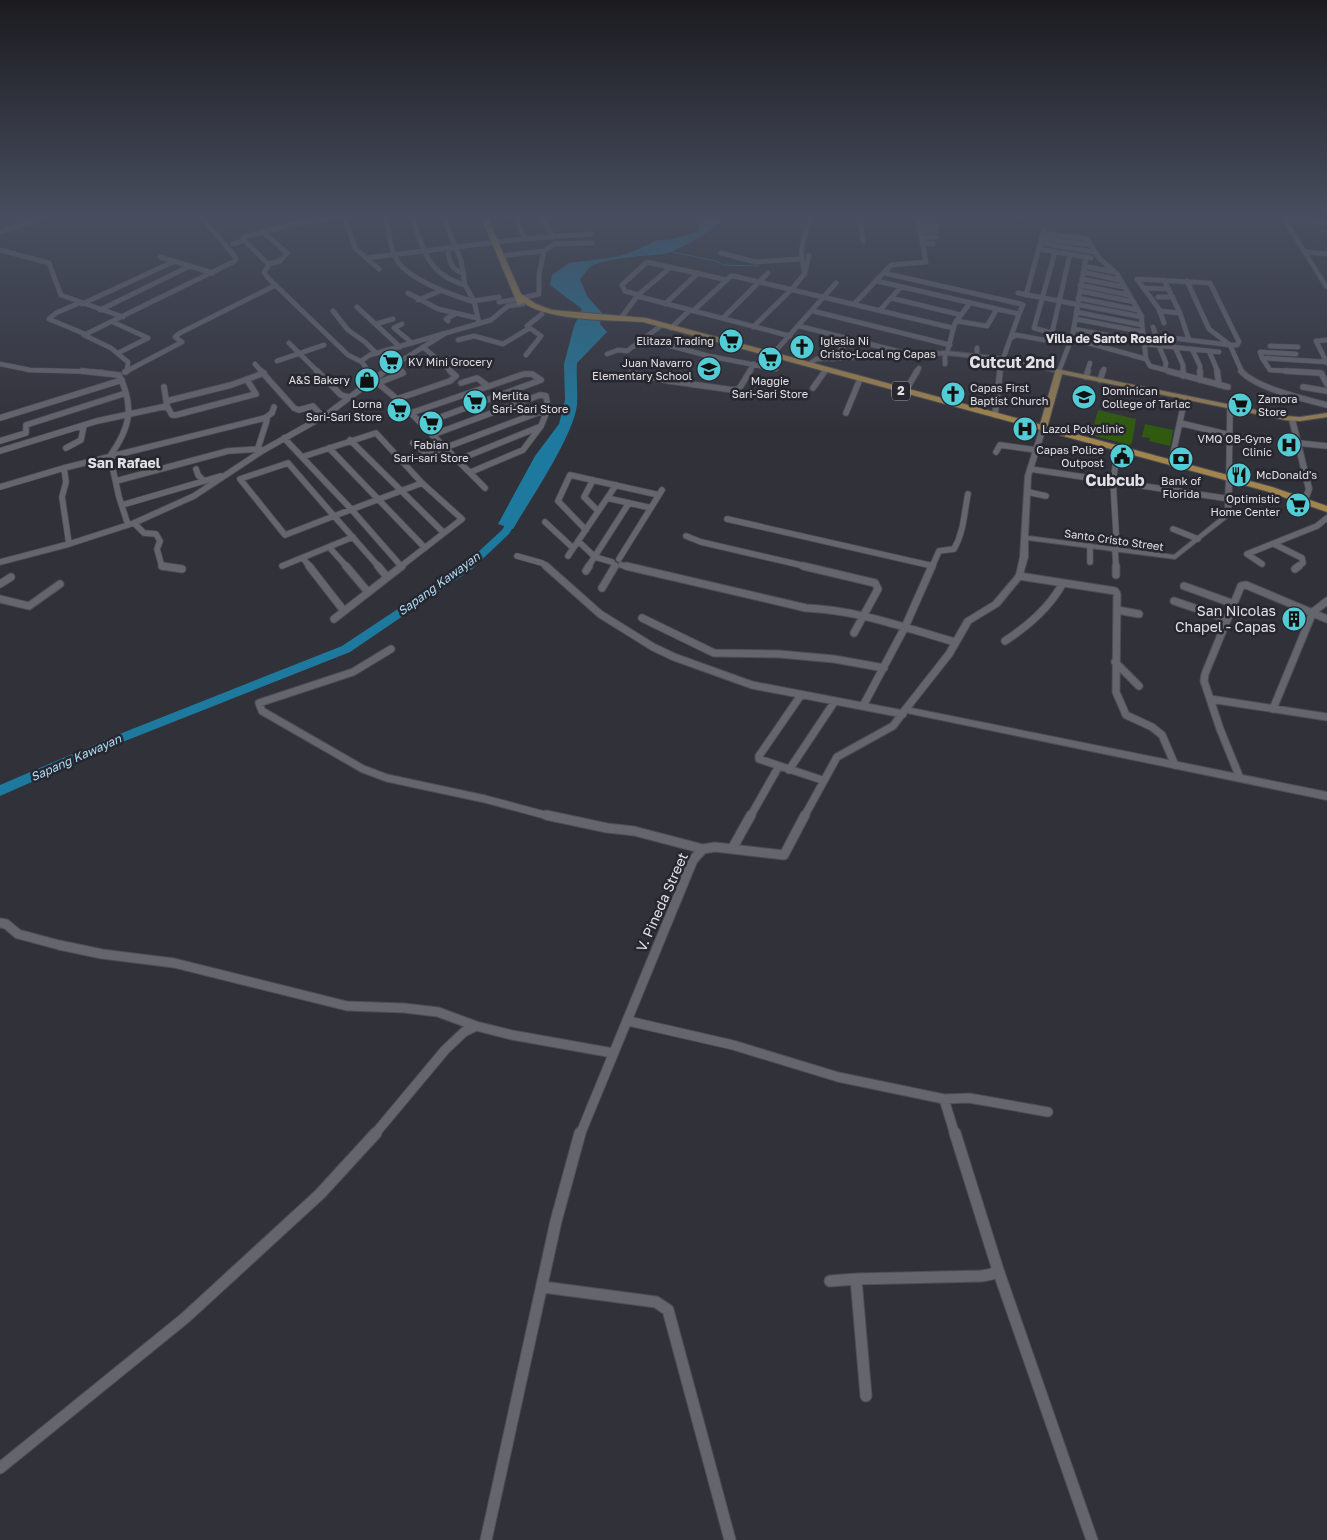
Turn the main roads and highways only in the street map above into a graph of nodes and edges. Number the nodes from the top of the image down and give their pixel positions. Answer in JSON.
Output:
{"nodes":[{"id":1,"x":517,"y":291,"type":"edge"},
{"id":2,"x":521,"y":299,"type":"junction"},
{"id":3,"x":562,"y":316,"type":"junction"},
{"id":4,"x":1327,"y":415,"type":"edge"},
{"id":5,"x":1043,"y":428,"type":"junction"},
{"id":6,"x":1327,"y":509,"type":"edge"}],
"edges":[{"from":1,"to":2,"type":"highway"},
{"from":2,"to":3,"type":"highway","number":"2"},
{"from":2,"to":3,"type":"highway","number":"2"},
{"from":3,"to":5,"type":"highway","number":"2"},
{"from":4,"to":5,"type":"main road","name":"V. Pineda Street"},
{"from":5,"to":6,"type":"highway","number":"2"}]}
